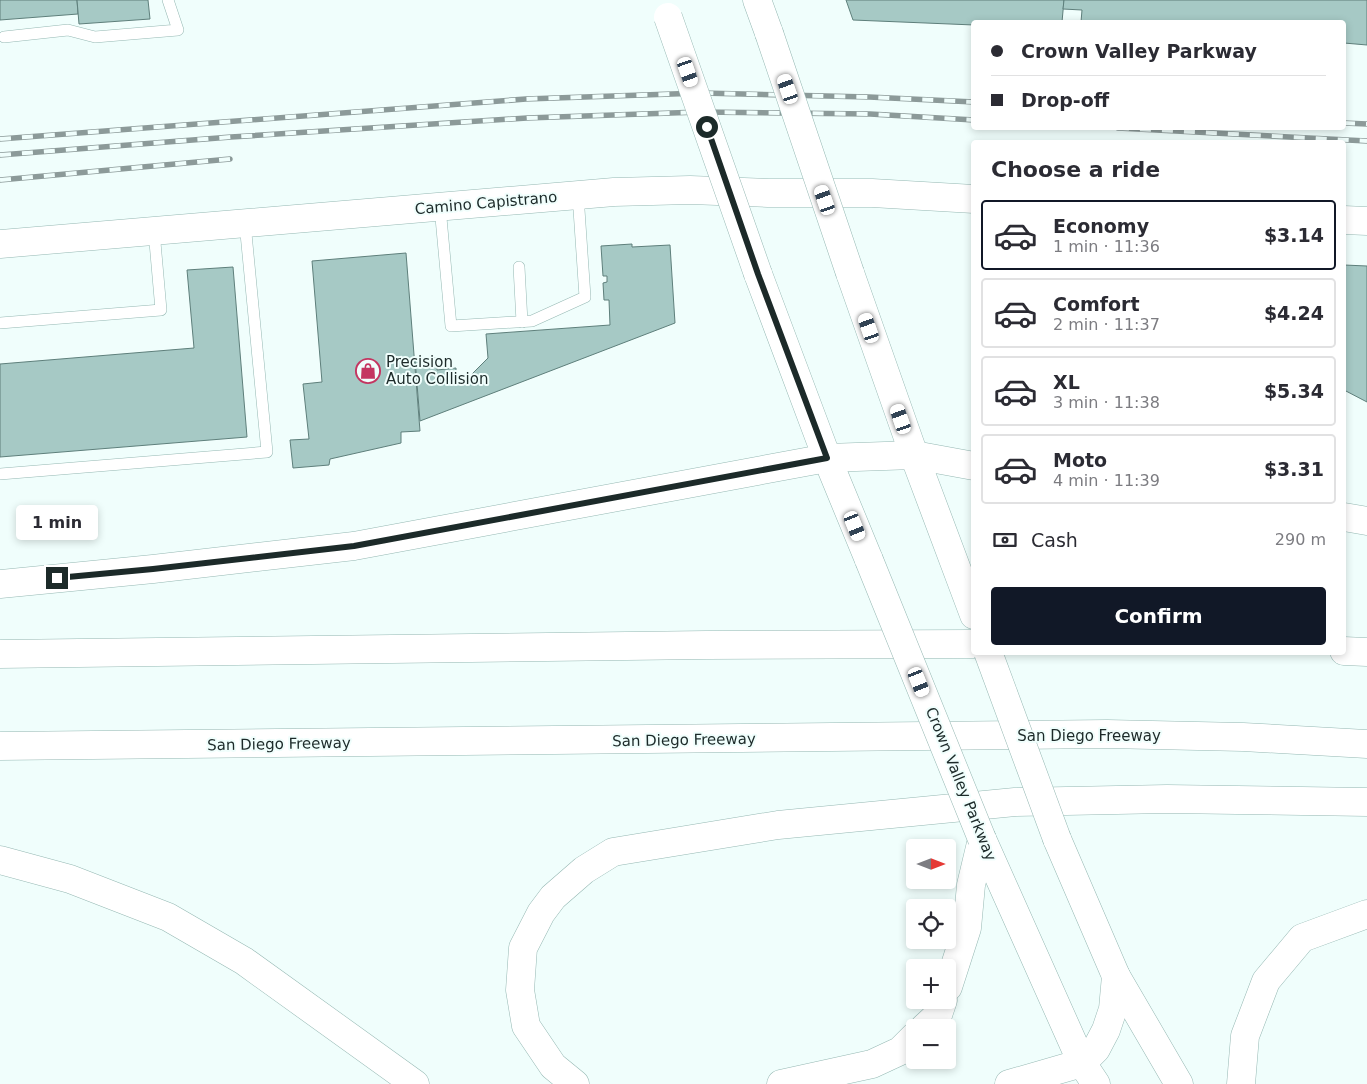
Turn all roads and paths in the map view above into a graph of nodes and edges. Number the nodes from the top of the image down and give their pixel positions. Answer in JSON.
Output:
{"nodes":[{"id":1,"x":168,"y":0,"type":"edge"},
{"id":2,"x":757,"y":0,"type":"edge"},
{"id":3,"x":665,"y":8,"type":"edge"},
{"id":4,"x":4,"y":37,"type":"dead end"},
{"id":5,"x":578,"y":195,"type":"junction"},
{"id":6,"x":971,"y":199,"type":"edge"},
{"id":7,"x":440,"y":207,"type":"junction"},
{"id":8,"x":1346,"y":220,"type":"edge"},
{"id":9,"x":1367,"y":221,"type":"edge"},
{"id":10,"x":245,"y":223,"type":"junction"},
{"id":11,"x":154,"y":231,"type":"junction"},
{"id":12,"x":0,"y":244,"type":"edge"},
{"id":13,"x":519,"y":267,"type":"dead end"},
{"id":14,"x":522,"y":322,"type":"junction"},
{"id":15,"x":0,"y":323,"type":"edge"},
{"id":16,"x":914,"y":455,"type":"junction"},
{"id":17,"x":827,"y":458,"type":"junction"},
{"id":18,"x":971,"y":465,"type":"edge"},
{"id":19,"x":0,"y":474,"type":"edge"},
{"id":20,"x":1346,"y":517,"type":"edge"},
{"id":21,"x":1367,"y":521,"type":"edge"},
{"id":22,"x":0,"y":584,"type":"edge"},
{"id":23,"x":971,"y":607,"type":"edge"},
{"id":24,"x":971,"y":644,"type":"edge"},
{"id":25,"x":1346,"y":651,"type":"edge"},
{"id":26,"x":1367,"y":652,"type":"edge"},
{"id":27,"x":0,"y":654,"type":"edge"},
{"id":28,"x":989,"y":655,"type":"edge"},
{"id":29,"x":1367,"y":744,"type":"edge"},
{"id":30,"x":0,"y":746,"type":"edge"},
{"id":31,"x":1367,"y":802,"type":"edge"},
{"id":32,"x":982,"y":839,"type":"junction"},
{"id":33,"x":0,"y":860,"type":"edge"},
{"id":34,"x":1367,"y":914,"type":"edge"},
{"id":35,"x":956,"y":962,"type":"edge"},
{"id":36,"x":1116,"y":976,"type":"junction"},
{"id":37,"x":906,"y":1045,"type":"edge"},
{"id":38,"x":1089,"y":1073,"type":"edge"},
{"id":39,"x":415,"y":1084,"type":"edge"},
{"id":40,"x":575,"y":1084,"type":"edge"},
{"id":41,"x":781,"y":1084,"type":"edge"},
{"id":42,"x":1009,"y":1084,"type":"edge"},
{"id":43,"x":1179,"y":1084,"type":"edge"},
{"id":44,"x":1241,"y":1084,"type":"edge"}],
"edges":[{"from":1,"to":4,"type":"lane"},
{"from":2,"to":16,"type":"main road","bridge":true},
{"from":3,"to":17,"type":"main road","name":"Crown Valley Parkway","bridge":true},
{"from":5,"to":6,"type":"main road","name":"Camino Capistrano"},
{"from":5,"to":7,"type":"main road","name":"Camino Capistrano"},
{"from":5,"to":14,"type":"lane"},
{"from":7,"to":10,"type":"main road","name":"Camino Capistrano"},
{"from":7,"to":14,"type":"lane"},
{"from":8,"to":9,"type":"main road"},
{"from":10,"to":11,"type":"main road","name":"Camino Capistrano"},
{"from":10,"to":19,"type":"lane"},
{"from":11,"to":12,"type":"main road","name":"Camino Capistrano"},
{"from":11,"to":15,"type":"lane"},
{"from":13,"to":14,"type":"lane"},
{"from":16,"to":17,"type":"main road"},
{"from":16,"to":18,"type":"main road"},
{"from":16,"to":23,"type":"main road"},
{"from":17,"to":22,"type":"main road"},
{"from":17,"to":32,"type":"main road","name":"Crown Valley Parkway","bridge":true},
{"from":20,"to":21,"type":"main road"},
{"from":24,"to":27,"type":"main road"},
{"from":25,"to":26,"type":"main road"},
{"from":28,"to":36,"type":"main road","bridge":true},
{"from":29,"to":30,"type":"main road","name":"San Diego Freeway"},
{"from":31,"to":40,"type":"main road"},
{"from":32,"to":35,"type":"main road"},
{"from":32,"to":38,"type":"main road","name":"Crown Valley Parkway"},
{"from":33,"to":39,"type":"main road"},
{"from":34,"to":44,"type":"main road"},
{"from":36,"to":38,"type":"main road"},
{"from":36,"to":43,"type":"main road"},
{"from":37,"to":41,"type":"main road"},
{"from":38,"to":42,"type":"main road"}]}
